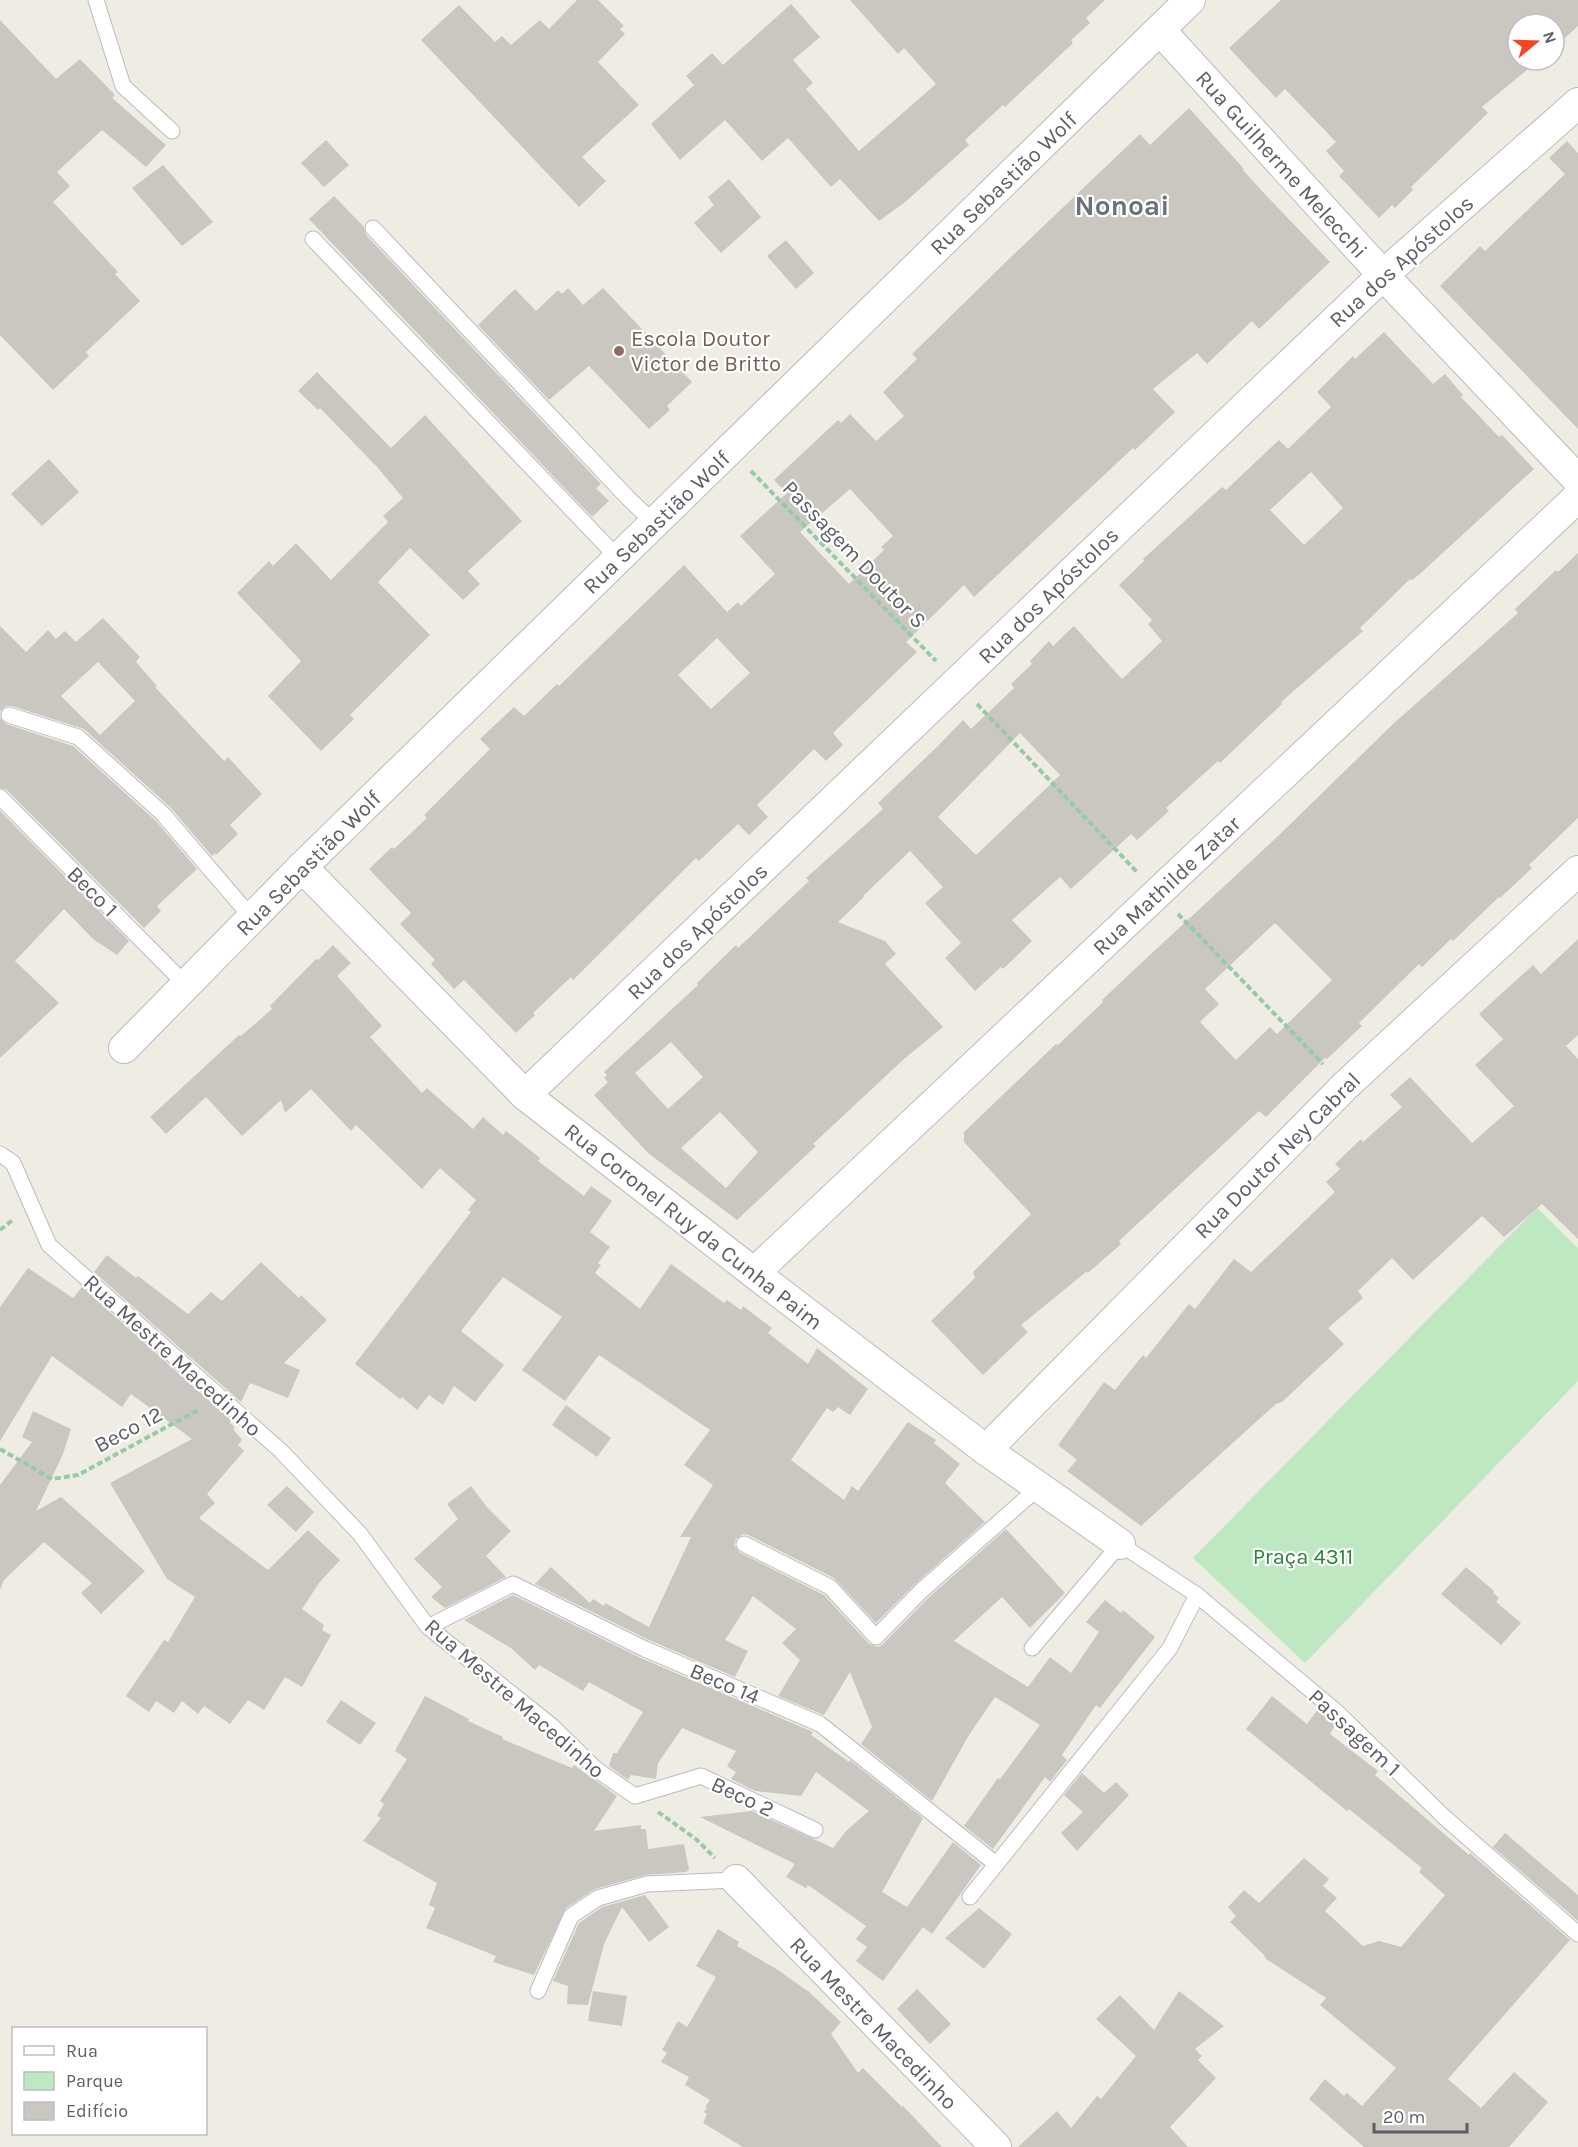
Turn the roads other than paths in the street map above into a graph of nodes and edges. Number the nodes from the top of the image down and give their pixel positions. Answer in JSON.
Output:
{"nodes":[{"id":1,"x":96,"y":0,"type":"edge"},
{"id":2,"x":1190,"y":0,"type":"edge"},
{"id":3,"x":1160,"y":30,"type":"junction"},
{"id":4,"x":1578,"y":103,"type":"edge"},
{"id":5,"x":172,"y":131,"type":"dead end"},
{"id":6,"x":373,"y":228,"type":"dead end"},
{"id":7,"x":313,"y":239,"type":"dead end"},
{"id":8,"x":1383,"y":275,"type":"junction"},
{"id":9,"x":1578,"y":480,"type":"edge"},
{"id":10,"x":1578,"y":497,"type":"edge"},
{"id":11,"x":654,"y":524,"type":"junction"},
{"id":12,"x":619,"y":559,"type":"junction"},
{"id":13,"x":9,"y":715,"type":"dead end"},
{"id":14,"x":0,"y":797,"type":"edge"},
{"id":15,"x":302,"y":867,"type":"junction"},
{"id":16,"x":1578,"y":871,"type":"edge"},
{"id":17,"x":252,"y":918,"type":"junction"},
{"id":18,"x":186,"y":985,"type":"junction"},
{"id":19,"x":123,"y":1048,"type":"dead end"},
{"id":20,"x":525,"y":1095,"type":"junction"},
{"id":21,"x":0,"y":1154,"type":"edge"},
{"id":22,"x":753,"y":1274,"type":"junction"},
{"id":23,"x":986,"y":1450,"type":"junction"},
{"id":24,"x":1039,"y":1487,"type":"junction"},
{"id":25,"x":744,"y":1544,"type":"dead end"},
{"id":26,"x":1120,"y":1544,"type":"junction"},
{"id":27,"x":1197,"y":1595,"type":"junction"},
{"id":28,"x":428,"y":1627,"type":"junction"},
{"id":29,"x":1032,"y":1648,"type":"dead end"},
{"id":30,"x":635,"y":1796,"type":"joint"},
{"id":31,"x":815,"y":1830,"type":"dead end"},
{"id":32,"x":996,"y":1864,"type":"junction"},
{"id":33,"x":736,"y":1880,"type":"joint"},
{"id":34,"x":970,"y":1897,"type":"dead end"},
{"id":35,"x":1578,"y":1934,"type":"edge"},
{"id":36,"x":538,"y":1991,"type":"dead end"},
{"id":37,"x":996,"y":2147,"type":"edge"}],
"edges":[{"from":1,"to":5,"type":"lane"},
{"from":2,"to":3,"type":"street","name":"Rua Sebastião Wolf"},
{"from":3,"to":8,"type":"street","name":"Rua Guilherme Melecchi"},
{"from":3,"to":11,"type":"street","name":"Rua Sebastião Wolf"},
{"from":4,"to":8,"type":"street","name":"Rua dos Apóstolos"},
{"from":6,"to":11,"type":"lane"},
{"from":7,"to":12,"type":"lane"},
{"from":8,"to":9,"type":"street","name":"Rua Guilherme Melecchi"},
{"from":8,"to":20,"type":"street","name":"Rua dos Apóstolos"},
{"from":10,"to":22,"type":"street","name":"Rua Mathilde Zatar"},
{"from":11,"to":12,"type":"street","name":"Rua Sebastião Wolf"},
{"from":12,"to":15,"type":"street","name":"Rua Sebastião Wolf"},
{"from":13,"to":17,"type":"lane"},
{"from":14,"to":18,"type":"lane","name":"Beco 1"},
{"from":15,"to":17,"type":"street","name":"Rua Sebastião Wolf"},
{"from":15,"to":20,"type":"street","name":"Rua Coronel Ruy da Cunha Paim"},
{"from":16,"to":23,"type":"street","name":"Rua Doutor Ney Cabral"},
{"from":17,"to":18,"type":"street","name":"Rua Sebastião Wolf"},
{"from":18,"to":19,"type":"street","name":"Rua Sebastião Wolf"},
{"from":20,"to":22,"type":"street","name":"Rua Coronel Ruy da Cunha Paim"},
{"from":21,"to":28,"type":"lane","name":"Rua Mestre Macedinho"},
{"from":22,"to":23,"type":"street","name":"Rua Coronel Ruy da Cunha Paim"},
{"from":23,"to":24,"type":"street","name":"Rua Coronel Ruy da Cunha Paim"},
{"from":24,"to":25,"type":"lane"},
{"from":24,"to":26,"type":"street","name":"Rua Coronel Ruy da Cunha Paim"},
{"from":26,"to":27,"type":"lane","name":"Passagem 1"},
{"from":26,"to":29,"type":"lane"},
{"from":27,"to":32,"type":"lane"},
{"from":27,"to":35,"type":"lane","name":"Passagem 1"},
{"from":28,"to":30,"type":"lane","name":"Rua Mestre Macedinho"},
{"from":28,"to":32,"type":"lane","name":"Beco 14"},
{"from":30,"to":31,"type":"lane","name":"Beco 2"},
{"from":32,"to":34,"type":"lane"},
{"from":33,"to":36,"type":"lane"},
{"from":33,"to":37,"type":"street","name":"Rua Mestre Macedinho"}]}
